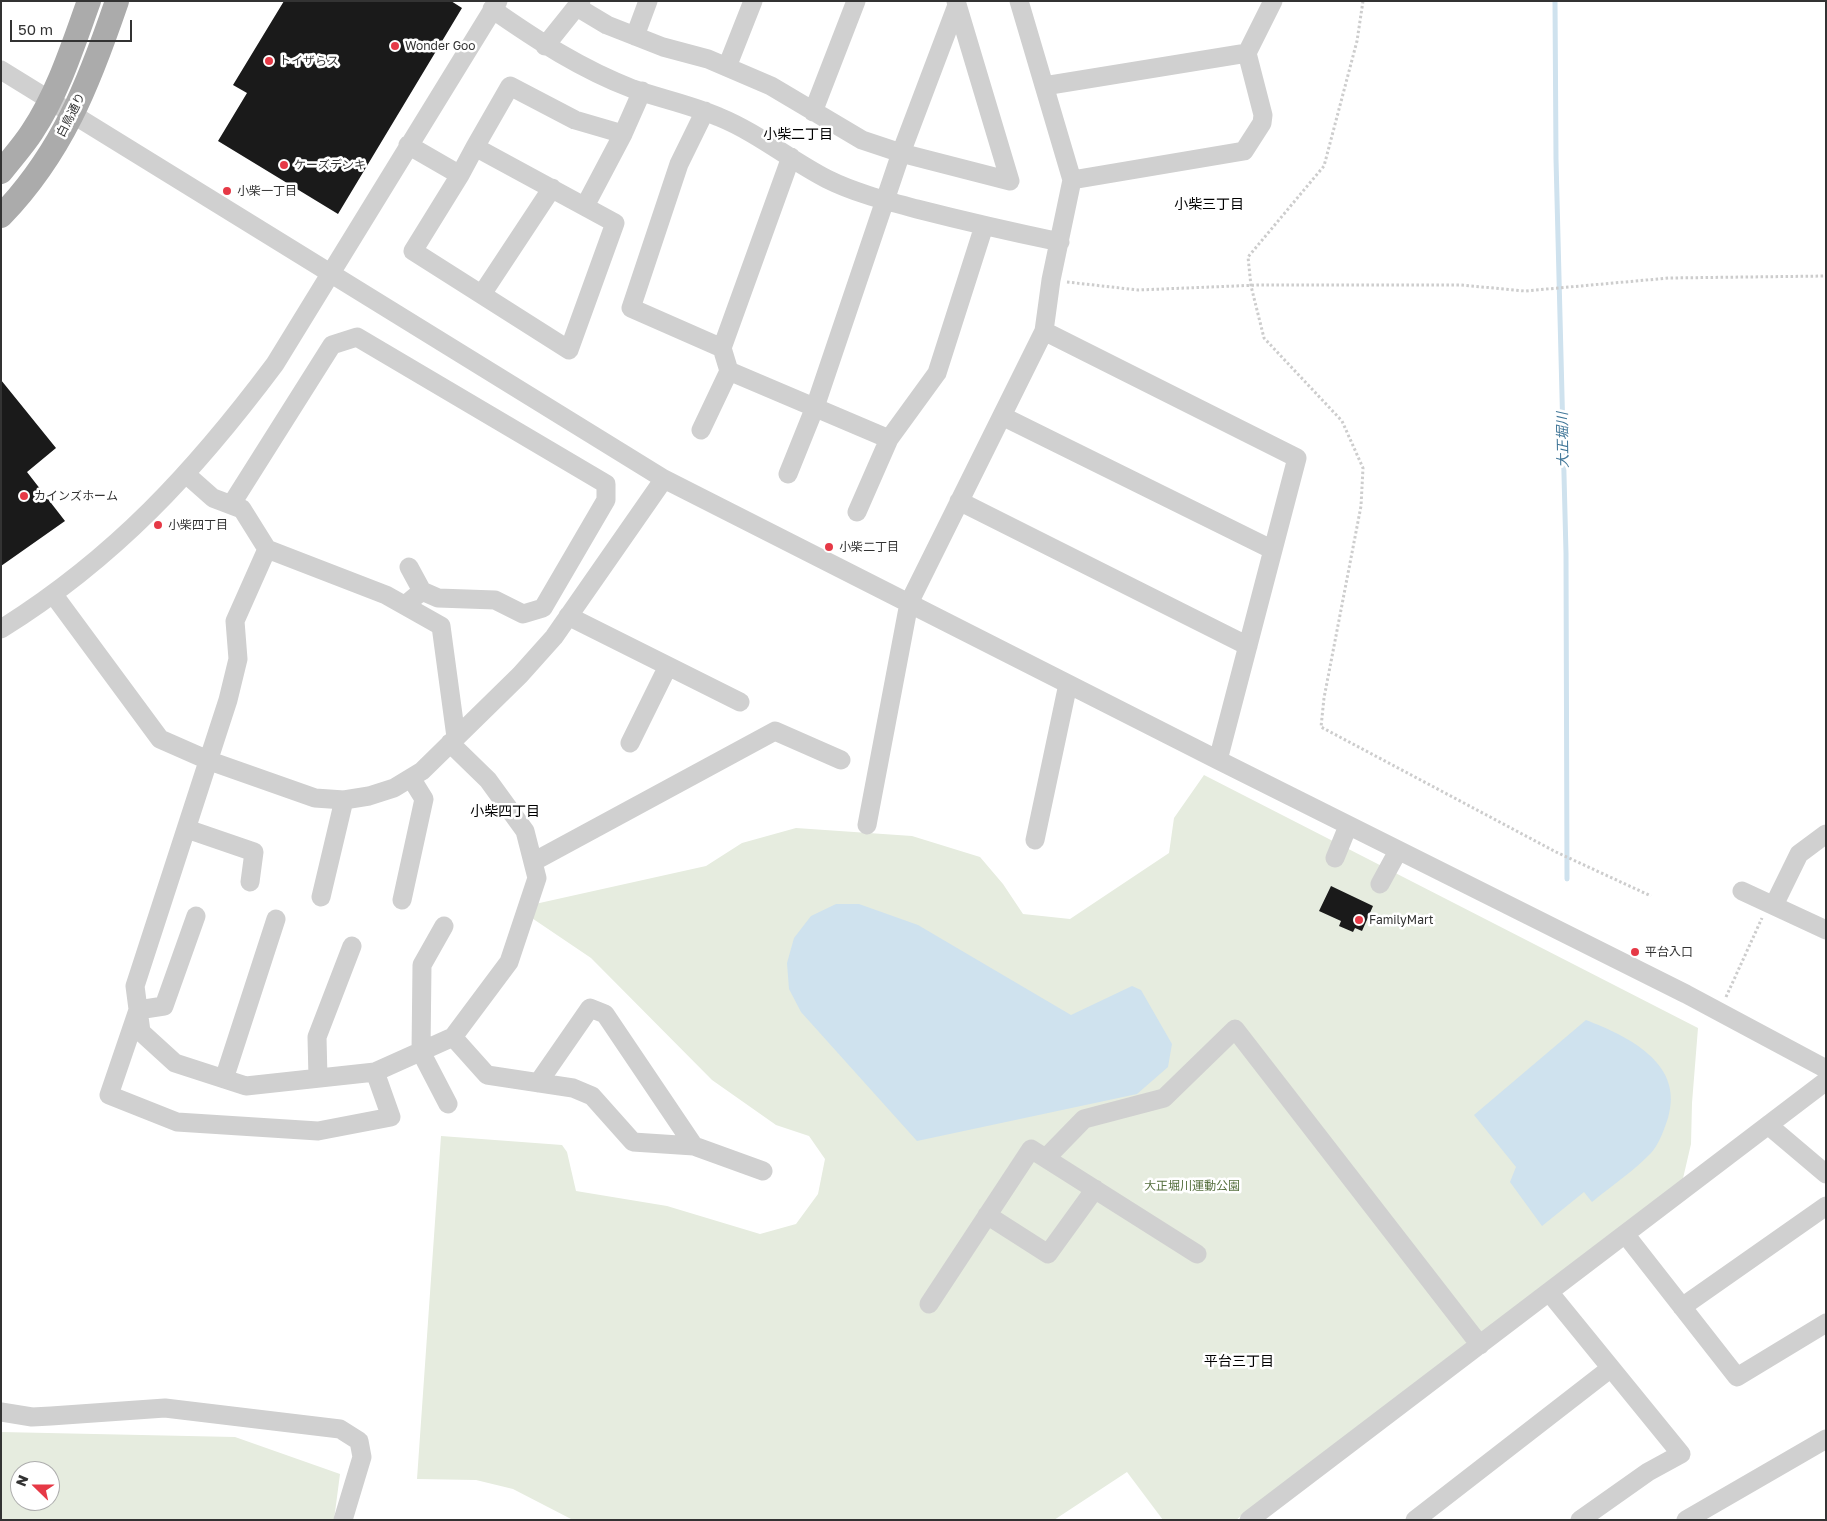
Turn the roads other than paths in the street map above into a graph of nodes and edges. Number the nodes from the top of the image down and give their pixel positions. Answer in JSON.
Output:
{"nodes":[{"id":1,"x":89,"y":1,"type":"edge"},
{"id":2,"x":117,"y":1,"type":"edge"},
{"id":3,"x":648,"y":1,"type":"edge"},
{"id":4,"x":753,"y":1,"type":"edge"},
{"id":5,"x":856,"y":1,"type":"edge"},
{"id":6,"x":1019,"y":1,"type":"edge"},
{"id":7,"x":1273,"y":1,"type":"edge"},
{"id":8,"x":956,"y":3,"type":"edge"},
{"id":9,"x":579,"y":4,"type":"edge"},
{"id":10,"x":495,"y":5,"type":"edge"},
{"id":11,"x":635,"y":36,"type":"junction"},
{"id":12,"x":546,"y":46,"type":"junction"},
{"id":13,"x":1247,"y":53,"type":"junction"},
{"id":14,"x":727,"y":67,"type":"junction"},
{"id":15,"x":1,"y":70,"type":"edge"},
{"id":16,"x":1044,"y":86,"type":"junction"},
{"id":17,"x":642,"y":91,"type":"junction"},
{"id":18,"x":50,"y":100,"type":"junction"},
{"id":19,"x":705,"y":111,"type":"junction"},
{"id":20,"x":813,"y":112,"type":"junction"},
{"id":21,"x":74,"y":114,"type":"junction"},
{"id":22,"x":623,"y":134,"type":"junction"},
{"id":23,"x":408,"y":145,"type":"junction"},
{"id":24,"x":476,"y":147,"type":"junction"},
{"id":25,"x":900,"y":153,"type":"junction"},
{"id":26,"x":791,"y":157,"type":"junction"},
{"id":27,"x":1,"y":172,"type":"edge"},
{"id":28,"x":460,"y":174,"type":"junction"},
{"id":29,"x":1072,"y":180,"type":"junction"},
{"id":30,"x":552,"y":188,"type":"junction"},
{"id":31,"x":886,"y":200,"type":"junction"},
{"id":32,"x":585,"y":206,"type":"junction"},
{"id":33,"x":1,"y":216,"type":"edge"},
{"id":34,"x":984,"y":226,"type":"junction"},
{"id":35,"x":1060,"y":242,"type":"junction"},
{"id":36,"x":330,"y":272,"type":"junction"},
{"id":37,"x":482,"y":294,"type":"junction"},
{"id":38,"x":1044,"y":331,"type":"junction"},
{"id":39,"x":722,"y":348,"type":"junction"},
{"id":40,"x":729,"y":371,"type":"junction"},
{"id":41,"x":815,"y":408,"type":"junction"},
{"id":42,"x":1002,"y":416,"type":"junction"},
{"id":43,"x":701,"y":430,"type":"dead end"},
{"id":44,"x":890,"y":439,"type":"junction"},
{"id":45,"x":788,"y":474,"type":"dead end"},
{"id":46,"x":187,"y":475,"type":"junction"},
{"id":47,"x":664,"y":478,"type":"junction"},
{"id":48,"x":959,"y":501,"type":"junction"},
{"id":49,"x":231,"y":505,"type":"junction"},
{"id":50,"x":857,"y":512,"type":"dead end"},
{"id":51,"x":267,"y":549,"type":"junction"},
{"id":52,"x":1273,"y":550,"type":"junction"},
{"id":53,"x":409,"y":567,"type":"dead end"},
{"id":54,"x":422,"y":591,"type":"junction"},
{"id":55,"x":54,"y":594,"type":"junction"},
{"id":56,"x":909,"y":603,"type":"junction"},
{"id":57,"x":405,"y":605,"type":"junction"},
{"id":58,"x":568,"y":616,"type":"junction"},
{"id":59,"x":1,"y":629,"type":"edge"},
{"id":60,"x":1248,"y":646,"type":"junction"},
{"id":61,"x":668,"y":666,"type":"junction"},
{"id":62,"x":1068,"y":684,"type":"junction"},
{"id":63,"x":740,"y":702,"type":"dead end"},
{"id":64,"x":453,"y":740,"type":"junction"},
{"id":65,"x":630,"y":743,"type":"dead end"},
{"id":66,"x":841,"y":760,"type":"dead end"},
{"id":67,"x":1218,"y":760,"type":"junction"},
{"id":68,"x":210,"y":761,"type":"junction"},
{"id":69,"x":411,"y":778,"type":"junction"},
{"id":70,"x":344,"y":800,"type":"junction"},
{"id":71,"x":867,"y":825,"type":"dead end"},
{"id":72,"x":1348,"y":826,"type":"junction"},
{"id":73,"x":187,"y":829,"type":"junction"},
{"id":74,"x":1826,"y":834,"type":"edge"},
{"id":75,"x":1035,"y":840,"type":"dead end"},
{"id":76,"x":1398,"y":851,"type":"junction"},
{"id":77,"x":1335,"y":858,"type":"dead end"},
{"id":78,"x":533,"y":862,"type":"junction"},
{"id":79,"x":250,"y":882,"type":"dead end"},
{"id":80,"x":1380,"y":884,"type":"dead end"},
{"id":81,"x":1742,"y":891,"type":"dead end"},
{"id":82,"x":321,"y":897,"type":"dead end"},
{"id":83,"x":402,"y":900,"type":"dead end"},
{"id":84,"x":1772,"y":904,"type":"junction"},
{"id":85,"x":196,"y":916,"type":"dead end"},
{"id":86,"x":276,"y":919,"type":"dead end"},
{"id":87,"x":444,"y":926,"type":"dead end"},
{"id":88,"x":1826,"y":930,"type":"edge"},
{"id":89,"x":352,"y":946,"type":"dead end"},
{"id":90,"x":138,"y":1010,"type":"junction"},
{"id":91,"x":453,"y":1037,"type":"junction"},
{"id":92,"x":421,"y":1052,"type":"junction"},
{"id":93,"x":1826,"y":1069,"type":"edge"},
{"id":94,"x":376,"y":1072,"type":"junction"},
{"id":95,"x":318,"y":1078,"type":"junction"},
{"id":96,"x":224,"y":1079,"type":"junction"},
{"id":97,"x":1826,"y":1081,"type":"edge"},
{"id":98,"x":538,"y":1083,"type":"junction"},
{"id":99,"x":448,"y":1104,"type":"dead end"},
{"id":100,"x":1768,"y":1124,"type":"junction"},
{"id":101,"x":694,"y":1146,"type":"junction"},
{"id":102,"x":1046,"y":1158,"type":"junction"},
{"id":103,"x":763,"y":1171,"type":"dead end"},
{"id":104,"x":1826,"y":1174,"type":"edge"},
{"id":105,"x":1095,"y":1189,"type":"junction"},
{"id":106,"x":1826,"y":1206,"type":"edge"},
{"id":107,"x":987,"y":1215,"type":"junction"},
{"id":108,"x":1625,"y":1234,"type":"junction"},
{"id":109,"x":1197,"y":1254,"type":"dead end"},
{"id":110,"x":1549,"y":1292,"type":"junction"},
{"id":111,"x":929,"y":1304,"type":"dead end"},
{"id":112,"x":1682,"y":1307,"type":"junction"},
{"id":113,"x":1826,"y":1323,"type":"edge"},
{"id":114,"x":1480,"y":1345,"type":"junction"},
{"id":115,"x":1611,"y":1368,"type":"junction"},
{"id":116,"x":1,"y":1412,"type":"edge"},
{"id":117,"x":1826,"y":1439,"type":"edge"},
{"id":118,"x":1262,"y":1516,"type":"edge"},
{"id":119,"x":343,"y":1520,"type":"edge"},
{"id":120,"x":1415,"y":1520,"type":"edge"},
{"id":121,"x":1580,"y":1520,"type":"edge"},
{"id":122,"x":1686,"y":1520,"type":"edge"}],
"edges":[{"from":1,"to":18,"type":"main road"},
{"from":2,"to":21,"type":"main road","name":"白鳥通り"},
{"from":3,"to":11,"type":"street"},
{"from":4,"to":14,"type":"street"},
{"from":5,"to":20,"type":"street"},
{"from":6,"to":16,"type":"street"},
{"from":7,"to":13,"type":"street"},
{"from":8,"to":25,"type":"street"},
{"from":8,"to":25,"type":"street"},
{"from":9,"to":11,"type":"street"},
{"from":9,"to":12,"type":"street"},
{"from":10,"to":12,"type":"street"},
{"from":10,"to":23,"type":"street"},
{"from":11,"to":14,"type":"street"},
{"from":12,"to":17,"type":"street"},
{"from":13,"to":16,"type":"street"},
{"from":13,"to":29,"type":"street"},
{"from":14,"to":20,"type":"street"},
{"from":15,"to":18,"type":"street"},
{"from":16,"to":29,"type":"street"},
{"from":17,"to":19,"type":"street"},
{"from":17,"to":22,"type":"street"},
{"from":18,"to":21,"type":"street"},
{"from":18,"to":27,"type":"main road"},
{"from":19,"to":26,"type":"street"},
{"from":19,"to":39,"type":"street"},
{"from":20,"to":25,"type":"street"},
{"from":21,"to":33,"type":"main road","name":"白鳥通り"},
{"from":21,"to":36,"type":"street"},
{"from":22,"to":24,"type":"street"},
{"from":22,"to":32,"type":"street"},
{"from":23,"to":28,"type":"street"},
{"from":23,"to":36,"type":"street"},
{"from":24,"to":28,"type":"street"},
{"from":24,"to":30,"type":"street"},
{"from":25,"to":31,"type":"street"},
{"from":26,"to":31,"type":"street"},
{"from":26,"to":39,"type":"street"},
{"from":28,"to":37,"type":"street"},
{"from":29,"to":35,"type":"street"},
{"from":30,"to":32,"type":"street"},
{"from":30,"to":37,"type":"street"},
{"from":31,"to":34,"type":"street"},
{"from":31,"to":41,"type":"street"},
{"from":32,"to":37,"type":"street"},
{"from":34,"to":35,"type":"street"},
{"from":34,"to":44,"type":"street"},
{"from":35,"to":38,"type":"street"},
{"from":36,"to":46,"type":"street"},
{"from":36,"to":47,"type":"street"},
{"from":38,"to":42,"type":"street"},
{"from":38,"to":52,"type":"street"},
{"from":39,"to":40,"type":"street"},
{"from":40,"to":41,"type":"street"},
{"from":40,"to":43,"type":"street"},
{"from":41,"to":44,"type":"street"},
{"from":41,"to":45,"type":"street"},
{"from":42,"to":48,"type":"street"},
{"from":42,"to":52,"type":"street"},
{"from":44,"to":50,"type":"street"},
{"from":46,"to":49,"type":"street"},
{"from":46,"to":55,"type":"street"},
{"from":47,"to":56,"type":"street"},
{"from":47,"to":58,"type":"street"},
{"from":48,"to":56,"type":"street"},
{"from":48,"to":60,"type":"street"},
{"from":49,"to":51,"type":"street"},
{"from":49,"to":54,"type":"street"},
{"from":51,"to":57,"type":"street"},
{"from":51,"to":68,"type":"street"},
{"from":52,"to":60,"type":"street"},
{"from":53,"to":54,"type":"street"},
{"from":54,"to":57,"type":"street"},
{"from":55,"to":59,"type":"street"},
{"from":55,"to":68,"type":"street"},
{"from":56,"to":62,"type":"street"},
{"from":56,"to":71,"type":"street"},
{"from":57,"to":64,"type":"street"},
{"from":58,"to":61,"type":"street"},
{"from":58,"to":64,"type":"street"},
{"from":60,"to":67,"type":"street"},
{"from":61,"to":63,"type":"street"},
{"from":61,"to":65,"type":"street"},
{"from":62,"to":67,"type":"street"},
{"from":62,"to":75,"type":"street"},
{"from":64,"to":69,"type":"street"},
{"from":64,"to":78,"type":"street"},
{"from":66,"to":78,"type":"street"},
{"from":67,"to":72,"type":"street"},
{"from":68,"to":70,"type":"street"},
{"from":68,"to":73,"type":"street"},
{"from":69,"to":70,"type":"street"},
{"from":69,"to":83,"type":"street"},
{"from":70,"to":82,"type":"street"},
{"from":72,"to":76,"type":"street"},
{"from":72,"to":77,"type":"street"},
{"from":73,"to":79,"type":"street"},
{"from":73,"to":90,"type":"street"},
{"from":74,"to":84,"type":"street"},
{"from":76,"to":80,"type":"street"},
{"from":76,"to":93,"type":"street"},
{"from":78,"to":91,"type":"street"},
{"from":81,"to":84,"type":"street"},
{"from":84,"to":88,"type":"street"},
{"from":85,"to":90,"type":"street"},
{"from":86,"to":96,"type":"street"},
{"from":87,"to":92,"type":"street"},
{"from":89,"to":95,"type":"street"},
{"from":90,"to":94,"type":"street"},
{"from":90,"to":96,"type":"street"},
{"from":91,"to":92,"type":"street"},
{"from":91,"to":98,"type":"street"},
{"from":92,"to":94,"type":"street"},
{"from":92,"to":99,"type":"street"},
{"from":94,"to":95,"type":"street"},
{"from":95,"to":96,"type":"street"},
{"from":97,"to":100,"type":"street"},
{"from":98,"to":101,"type":"street"},
{"from":98,"to":101,"type":"street"},
{"from":100,"to":104,"type":"street"},
{"from":100,"to":108,"type":"street"},
{"from":101,"to":103,"type":"street"},
{"from":102,"to":105,"type":"street"},
{"from":102,"to":107,"type":"street"},
{"from":102,"to":114,"type":"street"},
{"from":105,"to":107,"type":"street"},
{"from":105,"to":109,"type":"street"},
{"from":106,"to":112,"type":"street"},
{"from":107,"to":111,"type":"street"},
{"from":108,"to":110,"type":"street"},
{"from":108,"to":112,"type":"street"},
{"from":110,"to":114,"type":"street"},
{"from":110,"to":115,"type":"street"},
{"from":112,"to":113,"type":"street"},
{"from":114,"to":118,"type":"street"},
{"from":115,"to":120,"type":"street"},
{"from":115,"to":121,"type":"street"},
{"from":116,"to":119,"type":"street"},
{"from":117,"to":122,"type":"street"}]}
